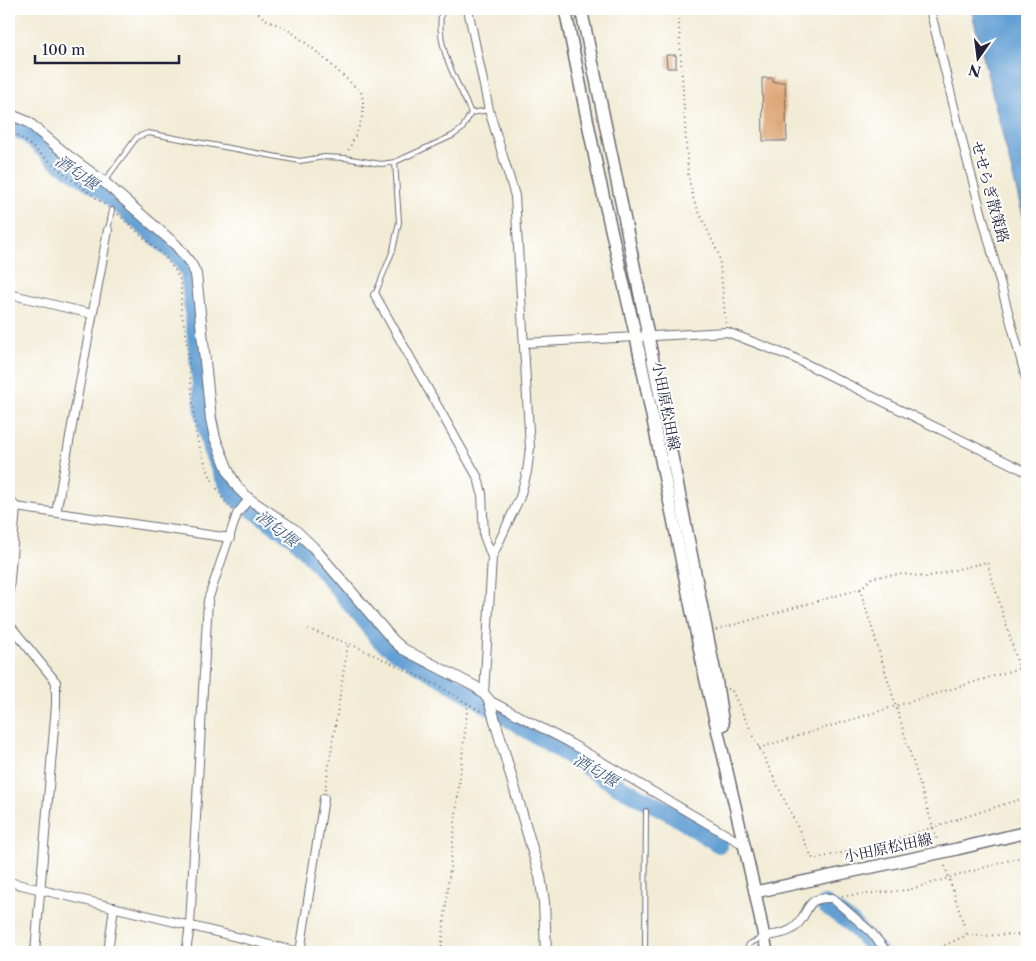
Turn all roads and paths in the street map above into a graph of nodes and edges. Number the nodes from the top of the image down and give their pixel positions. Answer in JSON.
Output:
{"nodes":[{"id":1,"x":256,"y":9,"type":"edge"},
{"id":2,"x":442,"y":9,"type":"edge"},
{"id":3,"x":468,"y":9,"type":"edge"},
{"id":4,"x":565,"y":9,"type":"edge"},
{"id":5,"x":581,"y":9,"type":"edge"},
{"id":6,"x":678,"y":9,"type":"edge"},
{"id":7,"x":930,"y":9,"type":"edge"},
{"id":8,"x":489,"y":110,"type":"junction"},
{"id":9,"x":471,"y":113,"type":"junction"},
{"id":10,"x":9,"y":114,"type":"edge"},
{"id":11,"x":9,"y":130,"type":"edge"},
{"id":12,"x":345,"y":158,"type":"junction"},
{"id":13,"x":395,"y":162,"type":"junction"},
{"id":14,"x":104,"y":182,"type":"junction"},
{"id":15,"x":112,"y":210,"type":"junction"},
{"id":16,"x":108,"y":230,"type":"joint"},
{"id":17,"x":9,"y":294,"type":"edge"},
{"id":18,"x":375,"y":295,"type":"joint"},
{"id":19,"x":92,"y":314,"type":"junction"},
{"id":20,"x":727,"y":332,"type":"junction"},
{"id":21,"x":642,"y":337,"type":"junction"},
{"id":22,"x":525,"y":343,"type":"junction"},
{"id":23,"x":1027,"y":382,"type":"edge"},
{"id":24,"x":1027,"y":472,"type":"edge"},
{"id":25,"x":9,"y":499,"type":"edge"},
{"id":26,"x":250,"y":499,"type":"junction"},
{"id":27,"x":16,"y":508,"type":"junction"},
{"id":28,"x":56,"y":513,"type":"junction"},
{"id":29,"x":237,"y":514,"type":"junction"},
{"id":30,"x":230,"y":538,"type":"junction"},
{"id":31,"x":492,"y":557,"type":"junction"},
{"id":32,"x":860,"y":589,"type":"junction"},
{"id":33,"x":9,"y":591,"type":"edge"},
{"id":34,"x":9,"y":624,"type":"edge"},
{"id":35,"x":308,"y":629,"type":"dead end"},
{"id":36,"x":707,"y":633,"type":"junction"},
{"id":37,"x":348,"y":644,"type":"junction"},
{"id":38,"x":1020,"y":668,"type":"junction"},
{"id":39,"x":718,"y":689,"type":"junction"},
{"id":40,"x":1027,"y":693,"type":"edge"},
{"id":41,"x":487,"y":697,"type":"junction"},
{"id":42,"x":468,"y":702,"type":"junction"},
{"id":43,"x":896,"y":706,"type":"junction"},
{"id":44,"x":496,"y":723,"type":"junction"},
{"id":45,"x":760,"y":748,"type":"junction"},
{"id":46,"x":1027,"y":797,"type":"edge"},
{"id":47,"x":324,"y":798,"type":"joint"},
{"id":48,"x":736,"y":810,"type":"junction"},
{"id":49,"x":646,"y":811,"type":"dead end"},
{"id":50,"x":932,"y":826,"type":"junction"},
{"id":51,"x":1027,"y":832,"type":"edge"},
{"id":52,"x":937,"y":840,"type":"dead end"},
{"id":53,"x":744,"y":845,"type":"junction"},
{"id":54,"x":1027,"y":855,"type":"edge"},
{"id":55,"x":945,"y":866,"type":"dead end"},
{"id":56,"x":949,"y":877,"type":"junction"},
{"id":57,"x":9,"y":882,"type":"edge"},
{"id":58,"x":40,"y":889,"type":"junction"},
{"id":59,"x":755,"y":892,"type":"junction"},
{"id":60,"x":832,"y":898,"type":"junction"},
{"id":61,"x":114,"y":907,"type":"junction"},
{"id":62,"x":190,"y":925,"type":"junction"},
{"id":63,"x":967,"y":935,"type":"junction"},
{"id":64,"x":1027,"y":936,"type":"edge"},
{"id":65,"x":764,"y":937,"type":"junction"},
{"id":66,"x":35,"y":952,"type":"edge"},
{"id":67,"x":108,"y":952,"type":"edge"},
{"id":68,"x":186,"y":952,"type":"edge"},
{"id":69,"x":300,"y":952,"type":"edge"},
{"id":70,"x":441,"y":952,"type":"edge"},
{"id":71,"x":546,"y":952,"type":"edge"},
{"id":72,"x":645,"y":952,"type":"edge"},
{"id":73,"x":746,"y":952,"type":"edge"},
{"id":74,"x":767,"y":952,"type":"edge"},
{"id":75,"x":888,"y":952,"type":"edge"},
{"id":76,"x":931,"y":952,"type":"edge"}],
"edges":[{"from":1,"to":12,"type":"path"},
{"from":2,"to":9,"type":"lane"},
{"from":3,"to":8,"type":"street"},
{"from":4,"to":21,"type":"main road","name":"小田原松田線"},
{"from":5,"to":21,"type":"main road","name":"小田原松田線"},
{"from":6,"to":20,"type":"path"},
{"from":7,"to":23,"type":"street","name":"せせらぎ散策路"},
{"from":8,"to":9,"type":"lane"},
{"from":8,"to":22,"type":"street"},
{"from":9,"to":13,"type":"lane"},
{"from":10,"to":14,"type":"street"},
{"from":11,"to":15,"type":"path"},
{"from":12,"to":13,"type":"lane"},
{"from":12,"to":14,"type":"lane"},
{"from":13,"to":18,"type":"lane"},
{"from":14,"to":26,"type":"street"},
{"from":15,"to":16,"type":"lane"},
{"from":15,"to":29,"type":"path"},
{"from":16,"to":19,"type":"street"},
{"from":17,"to":19,"type":"street"},
{"from":18,"to":31,"type":"street"},
{"from":19,"to":28,"type":"street"},
{"from":20,"to":21,"type":"street"},
{"from":20,"to":24,"type":"street"},
{"from":21,"to":22,"type":"street"},
{"from":21,"to":36,"type":"main road","name":"小田原松田線"},
{"from":21,"to":48,"type":"main road","name":"小田原松田線"},
{"from":22,"to":31,"type":"street"},
{"from":25,"to":27,"type":"street"},
{"from":26,"to":29,"type":"street"},
{"from":26,"to":41,"type":"street"},
{"from":27,"to":28,"type":"street"},
{"from":27,"to":33,"type":"street"},
{"from":28,"to":30,"type":"street"},
{"from":29,"to":30,"type":"street"},
{"from":30,"to":62,"type":"street"},
{"from":31,"to":41,"type":"street"},
{"from":32,"to":36,"type":"path"},
{"from":32,"to":38,"type":"path"},
{"from":32,"to":43,"type":"path"},
{"from":34,"to":58,"type":"street"},
{"from":35,"to":37,"type":"path"},
{"from":36,"to":39,"type":"main road","name":"小田原松田線"},
{"from":37,"to":42,"type":"path"},
{"from":37,"to":47,"type":"path"},
{"from":38,"to":40,"type":"path"},
{"from":38,"to":43,"type":"path"},
{"from":39,"to":45,"type":"path"},
{"from":39,"to":48,"type":"main road","name":"小田原松田線"},
{"from":41,"to":44,"type":"street"},
{"from":41,"to":53,"type":"street"},
{"from":42,"to":44,"type":"path"},
{"from":42,"to":70,"type":"path"},
{"from":43,"to":45,"type":"path"},
{"from":43,"to":50,"type":"path"},
{"from":44,"to":71,"type":"street"},
{"from":45,"to":50,"type":"path"},
{"from":46,"to":50,"type":"path"},
{"from":47,"to":69,"type":"street"},
{"from":48,"to":53,"type":"main road","name":"小田原松田線"},
{"from":49,"to":72,"type":"lane"},
{"from":50,"to":52,"type":"path"},
{"from":51,"to":59,"type":"main road","name":"小田原松田線"},
{"from":53,"to":59,"type":"main road","name":"小田原松田線"},
{"from":54,"to":56,"type":"path"},
{"from":55,"to":56,"type":"path"},
{"from":56,"to":60,"type":"path"},
{"from":56,"to":63,"type":"path"},
{"from":57,"to":58,"type":"street"},
{"from":58,"to":61,"type":"street"},
{"from":58,"to":66,"type":"street"},
{"from":59,"to":65,"type":"main road","name":"小田原松田線"},
{"from":60,"to":65,"type":"street"},
{"from":60,"to":75,"type":"street"},
{"from":61,"to":62,"type":"street"},
{"from":61,"to":67,"type":"street"},
{"from":62,"to":68,"type":"street"},
{"from":62,"to":69,"type":"street"},
{"from":63,"to":64,"type":"path"},
{"from":63,"to":76,"type":"path"},
{"from":65,"to":73,"type":"lane"},
{"from":65,"to":74,"type":"main road","name":"小田原松田線"}]}
